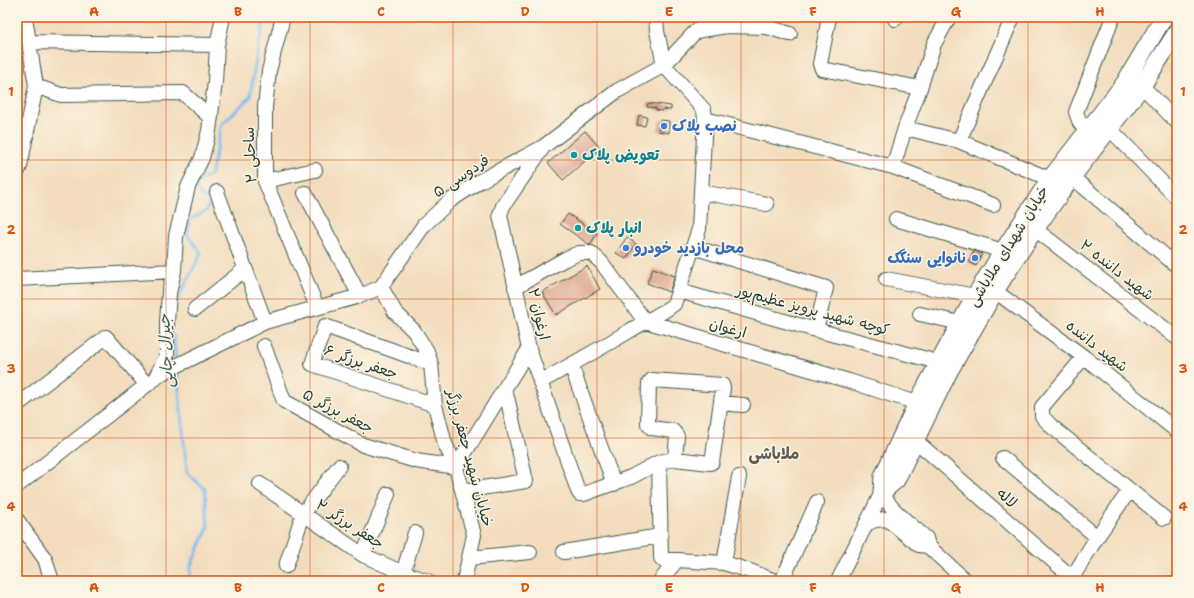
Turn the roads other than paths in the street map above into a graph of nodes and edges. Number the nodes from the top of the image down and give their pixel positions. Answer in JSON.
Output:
{"nodes":[{"id":1,"x":25,"y":17,"type":"edge"},
{"id":2,"x":223,"y":17,"type":"edge"},
{"id":3,"x":282,"y":17,"type":"edge"},
{"id":4,"x":656,"y":17,"type":"edge"},
{"id":5,"x":712,"y":17,"type":"edge"},
{"id":6,"x":828,"y":17,"type":"edge"},
{"id":7,"x":949,"y":17,"type":"edge"},
{"id":8,"x":1013,"y":17,"type":"edge"},
{"id":9,"x":1113,"y":17,"type":"edge"},
{"id":10,"x":1164,"y":17,"type":"edge"},
{"id":11,"x":696,"y":31,"type":"junction"},
{"id":12,"x":790,"y":34,"type":"dead end"},
{"id":13,"x":1176,"y":36,"type":"edge"},
{"id":14,"x":29,"y":42,"type":"junction"},
{"id":15,"x":217,"y":45,"type":"junction"},
{"id":16,"x":664,"y":64,"type":"junction"},
{"id":17,"x":36,"y":86,"type":"junction"},
{"id":18,"x":1142,"y":86,"type":"junction"},
{"id":19,"x":920,"y":88,"type":"junction"},
{"id":20,"x":211,"y":118,"type":"junction"},
{"id":21,"x":705,"y":119,"type":"junction"},
{"id":22,"x":1177,"y":122,"type":"edge"},
{"id":23,"x":905,"y":128,"type":"junction"},
{"id":24,"x":1110,"y":129,"type":"junction"},
{"id":25,"x":1088,"y":132,"type":"junction"},
{"id":26,"x":959,"y":140,"type":"junction"},
{"id":27,"x":543,"y":147,"type":"junction"},
{"id":28,"x":893,"y":166,"type":"junction"},
{"id":29,"x":315,"y":170,"type":"dead end"},
{"id":30,"x":17,"y":173,"type":"edge"},
{"id":31,"x":1072,"y":177,"type":"junction"},
{"id":32,"x":1050,"y":179,"type":"junction"},
{"id":33,"x":266,"y":181,"type":"junction"},
{"id":34,"x":217,"y":192,"type":"dead end"},
{"id":35,"x":701,"y":192,"type":"junction"},
{"id":36,"x":305,"y":193,"type":"dead end"},
{"id":37,"x":1177,"y":198,"type":"edge"},
{"id":38,"x":767,"y":204,"type":"dead end"},
{"id":39,"x":993,"y":205,"type":"dead end"},
{"id":40,"x":896,"y":219,"type":"dead end"},
{"id":41,"x":1036,"y":229,"type":"junction"},
{"id":42,"x":693,"y":247,"type":"junction"},
{"id":43,"x":1003,"y":251,"type":"junction"},
{"id":44,"x":1176,"y":262,"type":"edge"},
{"id":45,"x":245,"y":269,"type":"junction"},
{"id":46,"x":174,"y":271,"type":"junction"},
{"id":47,"x":17,"y":279,"type":"edge"},
{"id":48,"x":886,"y":279,"type":"dead end"},
{"id":49,"x":381,"y":287,"type":"junction"},
{"id":50,"x":515,"y":288,"type":"junction"},
{"id":51,"x":679,"y":291,"type":"junction"},
{"id":52,"x":995,"y":291,"type":"junction"},
{"id":53,"x":360,"y":296,"type":"junction"},
{"id":54,"x":975,"y":296,"type":"junction"},
{"id":55,"x":317,"y":307,"type":"junction"},
{"id":56,"x":195,"y":309,"type":"dead end"},
{"id":57,"x":920,"y":314,"type":"dead end"},
{"id":58,"x":645,"y":321,"type":"junction"},
{"id":59,"x":265,"y":322,"type":"junction"},
{"id":60,"x":960,"y":323,"type":"junction"},
{"id":61,"x":816,"y":330,"type":"junction"},
{"id":62,"x":1177,"y":338,"type":"edge"},
{"id":63,"x":264,"y":346,"type":"dead end"},
{"id":64,"x":529,"y":349,"type":"junction"},
{"id":65,"x":1084,"y":356,"type":"junction"},
{"id":66,"x":938,"y":362,"type":"junction"},
{"id":67,"x":431,"y":364,"type":"junction"},
{"id":68,"x":571,"y":365,"type":"junction"},
{"id":69,"x":155,"y":379,"type":"junction"},
{"id":70,"x":540,"y":382,"type":"junction"},
{"id":71,"x":504,"y":389,"type":"junction"},
{"id":72,"x":721,"y":403,"type":"junction"},
{"id":73,"x":917,"y":403,"type":"junction"},
{"id":74,"x":743,"y":404,"type":"dead end"},
{"id":75,"x":17,"y":405,"type":"edge"},
{"id":76,"x":435,"y":405,"type":"junction"},
{"id":77,"x":1177,"y":431,"type":"edge"},
{"id":78,"x":916,"y":441,"type":"junction"},
{"id":79,"x":1003,"y":458,"type":"dead end"},
{"id":80,"x":675,"y":459,"type":"junction"},
{"id":81,"x":658,"y":462,"type":"junction"},
{"id":82,"x":339,"y":466,"type":"dead end"},
{"id":83,"x":456,"y":467,"type":"junction"},
{"id":84,"x":739,"y":478,"type":"dead end"},
{"id":85,"x":260,"y":484,"type":"dead end"},
{"id":86,"x":614,"y":484,"type":"junction"},
{"id":87,"x":17,"y":486,"type":"edge"},
{"id":88,"x":463,"y":491,"type":"junction"},
{"id":89,"x":1129,"y":491,"type":"junction"},
{"id":90,"x":882,"y":492,"type":"junction"},
{"id":91,"x":388,"y":494,"type":"dead end"},
{"id":92,"x":817,"y":502,"type":"dead end"},
{"id":93,"x":303,"y":514,"type":"junction"},
{"id":94,"x":1164,"y":518,"type":"dead end"},
{"id":95,"x":17,"y":520,"type":"edge"},
{"id":96,"x":866,"y":524,"type":"junction"},
{"id":97,"x":415,"y":533,"type":"dead end"},
{"id":98,"x":660,"y":536,"type":"junction"},
{"id":99,"x":1097,"y":537,"type":"junction"},
{"id":100,"x":928,"y":546,"type":"junction"},
{"id":101,"x":530,"y":552,"type":"dead end"},
{"id":102,"x":564,"y":552,"type":"dead end"},
{"id":103,"x":363,"y":555,"type":"junction"},
{"id":104,"x":469,"y":558,"type":"junction"},
{"id":105,"x":677,"y":560,"type":"junction"},
{"id":106,"x":724,"y":564,"type":"junction"},
{"id":107,"x":286,"y":566,"type":"dead end"},
{"id":108,"x":403,"y":573,"type":"junction"},
{"id":109,"x":748,"y":576,"type":"edge"},
{"id":110,"x":1074,"y":579,"type":"edge"},
{"id":111,"x":52,"y":581,"type":"edge"},
{"id":112,"x":428,"y":581,"type":"edge"},
{"id":113,"x":464,"y":581,"type":"edge"},
{"id":114,"x":660,"y":581,"type":"edge"},
{"id":115,"x":775,"y":581,"type":"edge"},
{"id":116,"x":782,"y":581,"type":"edge"},
{"id":117,"x":838,"y":581,"type":"edge"},
{"id":118,"x":966,"y":581,"type":"edge"}],
"edges":[{"from":1,"to":14,"type":"street"},
{"from":2,"to":15,"type":"street"},
{"from":3,"to":33,"type":"street","name":"ساحلی ۲"},
{"from":4,"to":16,"type":"street"},
{"from":5,"to":11,"type":"street","name":"فردوسی ۵"},
{"from":6,"to":19,"type":"street"},
{"from":7,"to":19,"type":"street"},
{"from":8,"to":26,"type":"street"},
{"from":9,"to":25,"type":"street"},
{"from":10,"to":25,"type":"main road","name":"خیابان شهدای ملاباشی"},
{"from":11,"to":12,"type":"street"},
{"from":11,"to":16,"type":"street","name":"فردوسی ۵"},
{"from":13,"to":18,"type":"main road","name":"خیابان شهدای ملاباشی"},
{"from":14,"to":15,"type":"street"},
{"from":14,"to":17,"type":"street"},
{"from":15,"to":20,"type":"street"},
{"from":16,"to":21,"type":"street"},
{"from":16,"to":27,"type":"street","name":"فردوسی ۵"},
{"from":17,"to":20,"type":"street"},
{"from":17,"to":30,"type":"street"},
{"from":18,"to":22,"type":"street"},
{"from":18,"to":24,"type":"main road","name":"خیابان شهدای ملاباشی"},
{"from":19,"to":23,"type":"street"},
{"from":20,"to":46,"type":"street"},
{"from":21,"to":28,"type":"street"},
{"from":21,"to":35,"type":"street"},
{"from":23,"to":26,"type":"street"},
{"from":23,"to":28,"type":"street"},
{"from":24,"to":31,"type":"main road","name":"خیابان شهدای ملاباشی"},
{"from":24,"to":37,"type":"street"},
{"from":25,"to":32,"type":"main road","name":"خیابان شهدای ملاباشی"},
{"from":26,"to":32,"type":"street"},
{"from":27,"to":49,"type":"street","name":"فردوسی ۵"},
{"from":27,"to":50,"type":"street","name":"ارغوان ۲"},
{"from":28,"to":39,"type":"street"},
{"from":29,"to":33,"type":"street"},
{"from":31,"to":41,"type":"main road","name":"خیابان شهدای ملاباشی"},
{"from":31,"to":44,"type":"street"},
{"from":32,"to":43,"type":"main road","name":"خیابان شهدای ملاباشی"},
{"from":33,"to":55,"type":"street","name":"ساحلی ۲"},
{"from":34,"to":45,"type":"street"},
{"from":35,"to":38,"type":"street"},
{"from":35,"to":42,"type":"street"},
{"from":36,"to":53,"type":"street"},
{"from":40,"to":43,"type":"street"},
{"from":41,"to":52,"type":"main road","name":"خیابان شهدای ملاباشی"},
{"from":41,"to":62,"type":"street","name":"شهید داننده ۲"},
{"from":42,"to":51,"type":"street"},
{"from":42,"to":61,"type":"street"},
{"from":43,"to":54,"type":"main road","name":"خیابان شهدای ملاباشی"},
{"from":45,"to":56,"type":"street"},
{"from":45,"to":59,"type":"street"},
{"from":46,"to":47,"type":"street"},
{"from":46,"to":69,"type":"street"},
{"from":48,"to":54,"type":"street"},
{"from":49,"to":53,"type":"street"},
{"from":49,"to":67,"type":"street","name":"خیابان شهید جعفر برزگر"},
{"from":50,"to":58,"type":"street"},
{"from":50,"to":64,"type":"street","name":"ارغوان ۲"},
{"from":51,"to":58,"type":"street"},
{"from":51,"to":61,"type":"street","name":"کوچه شهید پرویز عظیم‌پور"},
{"from":52,"to":65,"type":"street","name":"شهید داننده"},
{"from":52,"to":78,"type":"main road","name":"خیابان شهدای ملاباشی"},
{"from":53,"to":55,"type":"street"},
{"from":54,"to":60,"type":"main road","name":"خیابان شهدای ملاباشی"},
{"from":55,"to":59,"type":"street"},
{"from":57,"to":60,"type":"street"},
{"from":58,"to":68,"type":"street"},
{"from":58,"to":73,"type":"street","name":"ارغوان"},
{"from":59,"to":69,"type":"street"},
{"from":60,"to":66,"type":"main road","name":"خیابان شهدای ملاباشی"},
{"from":61,"to":66,"type":"street","name":"کوچه شهید پرویز عظیم‌پور"},
{"from":63,"to":83,"type":"street","name":"جعفر برزگر ۵"},
{"from":64,"to":70,"type":"street","name":"ارغوان ۲"},
{"from":64,"to":71,"type":"street"},
{"from":65,"to":77,"type":"street","name":"شهید داننده"},
{"from":65,"to":89,"type":"street"},
{"from":66,"to":73,"type":"main road","name":"خیابان شهدای ملاباشی"},
{"from":67,"to":76,"type":"street","name":"خیابان شهید جعفر برزگر"},
{"from":67,"to":76,"type":"street","name":"جعفر برزگر ۶"},
{"from":68,"to":70,"type":"street"},
{"from":68,"to":86,"type":"street"},
{"from":69,"to":75,"type":"street"},
{"from":69,"to":87,"type":"street"},
{"from":70,"to":86,"type":"street","name":"ارغوان ۲"},
{"from":71,"to":83,"type":"street"},
{"from":71,"to":88,"type":"street"},
{"from":72,"to":74,"type":"street"},
{"from":72,"to":80,"type":"street"},
{"from":72,"to":80,"type":"street"},
{"from":73,"to":90,"type":"main road","name":"خیابان شهدای ملاباشی"},
{"from":76,"to":83,"type":"street","name":"خیابان شهید جعفر برزگر"},
{"from":78,"to":90,"type":"main road","name":"خیابان شهدای ملاباشی"},
{"from":78,"to":110,"type":"street","name":"لاله"},
{"from":79,"to":99,"type":"street"},
{"from":80,"to":81,"type":"street"},
{"from":81,"to":86,"type":"street"},
{"from":81,"to":98,"type":"street"},
{"from":82,"to":93,"type":"street"},
{"from":83,"to":88,"type":"street","name":"خیابان شهید جعفر برزگر"},
{"from":84,"to":106,"type":"street"},
{"from":85,"to":93,"type":"street","name":"جعفر برزگر ۲"},
{"from":88,"to":104,"type":"street","name":"خیابان شهید جعفر برزگر"},
{"from":89,"to":94,"type":"street"},
{"from":89,"to":99,"type":"street"},
{"from":90,"to":96,"type":"street","name":"خیابان شهدای ملاباشی"},
{"from":90,"to":100,"type":"street"},
{"from":91,"to":103,"type":"street"},
{"from":92,"to":116,"type":"street"},
{"from":93,"to":103,"type":"street","name":"جعفر برزگر ۲"},
{"from":93,"to":107,"type":"street"},
{"from":95,"to":111,"type":"street"},
{"from":96,"to":100,"type":"street"},
{"from":96,"to":117,"type":"street","name":"خیابان شهدای ملاباشی"},
{"from":97,"to":108,"type":"street"},
{"from":98,"to":102,"type":"street"},
{"from":98,"to":105,"type":"street"},
{"from":99,"to":110,"type":"street"},
{"from":100,"to":118,"type":"street"},
{"from":101,"to":104,"type":"street"},
{"from":103,"to":108,"type":"street","name":"جعفر برزگر ۲"},
{"from":104,"to":113,"type":"street","name":"خیابان شهید جعفر برزگر"},
{"from":105,"to":106,"type":"street"},
{"from":105,"to":114,"type":"street"},
{"from":106,"to":109,"type":"street"},
{"from":108,"to":112,"type":"street","name":"جعفر برزگر ۲"},
{"from":109,"to":115,"type":"street"}]}
